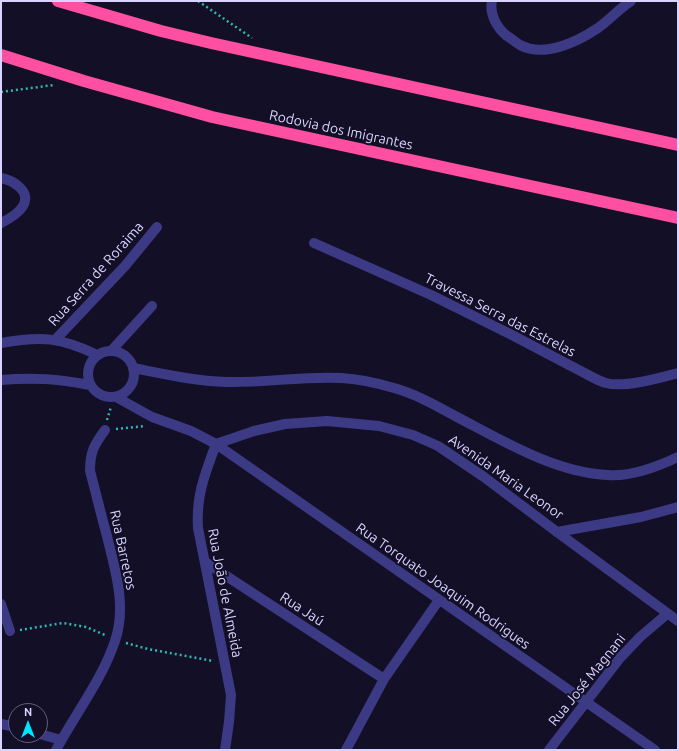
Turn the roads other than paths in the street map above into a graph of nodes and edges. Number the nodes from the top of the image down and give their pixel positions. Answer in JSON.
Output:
{"nodes":[{"id":1,"x":58,"y":1,"type":"edge"},
{"id":2,"x":492,"y":1,"type":"edge"},
{"id":3,"x":631,"y":1,"type":"edge"},
{"id":4,"x":1,"y":55,"type":"edge"},
{"id":5,"x":678,"y":145,"type":"edge"},
{"id":6,"x":1,"y":178,"type":"edge"},
{"id":7,"x":678,"y":218,"type":"edge"},
{"id":8,"x":1,"y":223,"type":"edge"},
{"id":9,"x":157,"y":227,"type":"dead end"},
{"id":10,"x":314,"y":243,"type":"dead end"},
{"id":11,"x":152,"y":306,"type":"dead end"},
{"id":12,"x":56,"y":339,"type":"junction"},
{"id":13,"x":1,"y":343,"type":"edge"},
{"id":14,"x":111,"y":351,"type":"junction"},
{"id":15,"x":97,"y":355,"type":"junction"},
{"id":16,"x":133,"y":368,"type":"junction"},
{"id":17,"x":678,"y":374,"type":"edge"},
{"id":18,"x":1,"y":380,"type":"edge"},
{"id":19,"x":90,"y":385,"type":"junction"},
{"id":20,"x":115,"y":397,"type":"junction"},
{"id":21,"x":105,"y":430,"type":"road end"},
{"id":22,"x":216,"y":444,"type":"junction"},
{"id":23,"x":678,"y":457,"type":"edge"},
{"id":24,"x":678,"y":507,"type":"edge"},
{"id":25,"x":557,"y":532,"type":"junction"},
{"id":26,"x":205,"y":562,"type":"junction"},
{"id":27,"x":439,"y":600,"type":"junction"},
{"id":28,"x":1,"y":604,"type":"edge"},
{"id":29,"x":668,"y":614,"type":"junction"},
{"id":30,"x":678,"y":621,"type":"edge"},
{"id":31,"x":10,"y":631,"type":"dead end"},
{"id":32,"x":384,"y":679,"type":"junction"},
{"id":33,"x":585,"y":701,"type":"junction"},
{"id":34,"x":48,"y":736,"type":"edge"},
{"id":35,"x":61,"y":740,"type":"junction"},
{"id":36,"x":56,"y":750,"type":"edge"},
{"id":37,"x":225,"y":750,"type":"edge"},
{"id":38,"x":346,"y":750,"type":"edge"},
{"id":39,"x":549,"y":750,"type":"edge"},
{"id":40,"x":655,"y":750,"type":"edge"}],
"edges":[{"from":1,"to":5,"type":"highway"},
{"from":2,"to":3,"type":"street"},
{"from":4,"to":7,"type":"highway","name":"Rodovia dos Imigrantes"},
{"from":6,"to":8,"type":"street"},
{"from":9,"to":12,"type":"street","name":"Rua Serra de Roraima"},
{"from":10,"to":17,"type":"street","name":"Travessa Serra das Estrelas"},
{"from":11,"to":14,"type":"street"},
{"from":12,"to":13,"type":"street"},
{"from":12,"to":15,"type":"street"},
{"from":14,"to":15,"type":"street"},
{"from":14,"to":16,"type":"street"},
{"from":15,"to":19,"type":"street"},
{"from":16,"to":20,"type":"street"},
{"from":16,"to":23,"type":"street","name":"Avenida Maria Leonor"},
{"from":18,"to":19,"type":"street"},
{"from":19,"to":20,"type":"street"},
{"from":20,"to":22,"type":"street"},
{"from":21,"to":35,"type":"street","name":"Rua Barretos"},
{"from":22,"to":25,"type":"street","name":"Avenida Maria Leonor"},
{"from":22,"to":26,"type":"street","name":"Rua João de Almeida"},
{"from":22,"to":27,"type":"street","name":"Rua Torquato Joaquim Rodrigues"},
{"from":24,"to":25,"type":"street","name":"Avenida Maria Leonor"},
{"from":25,"to":29,"type":"street"},
{"from":26,"to":32,"type":"street","name":"Rua Jaú"},
{"from":26,"to":37,"type":"street","name":"Rua João de Almeida"},
{"from":27,"to":32,"type":"street"},
{"from":27,"to":33,"type":"street","name":"Rua Torquato Joaquim Rodrigues"},
{"from":28,"to":31,"type":"street"},
{"from":29,"to":30,"type":"street"},
{"from":29,"to":33,"type":"street","name":"Rua José Magnani"},
{"from":32,"to":38,"type":"street"},
{"from":33,"to":39,"type":"street","name":"Rua José Magnani"},
{"from":33,"to":40,"type":"street","name":"Rua Torquato Joaquim Rodrigues"},
{"from":34,"to":35,"type":"street"},
{"from":35,"to":36,"type":"street","name":"Rua Barretos"}]}
